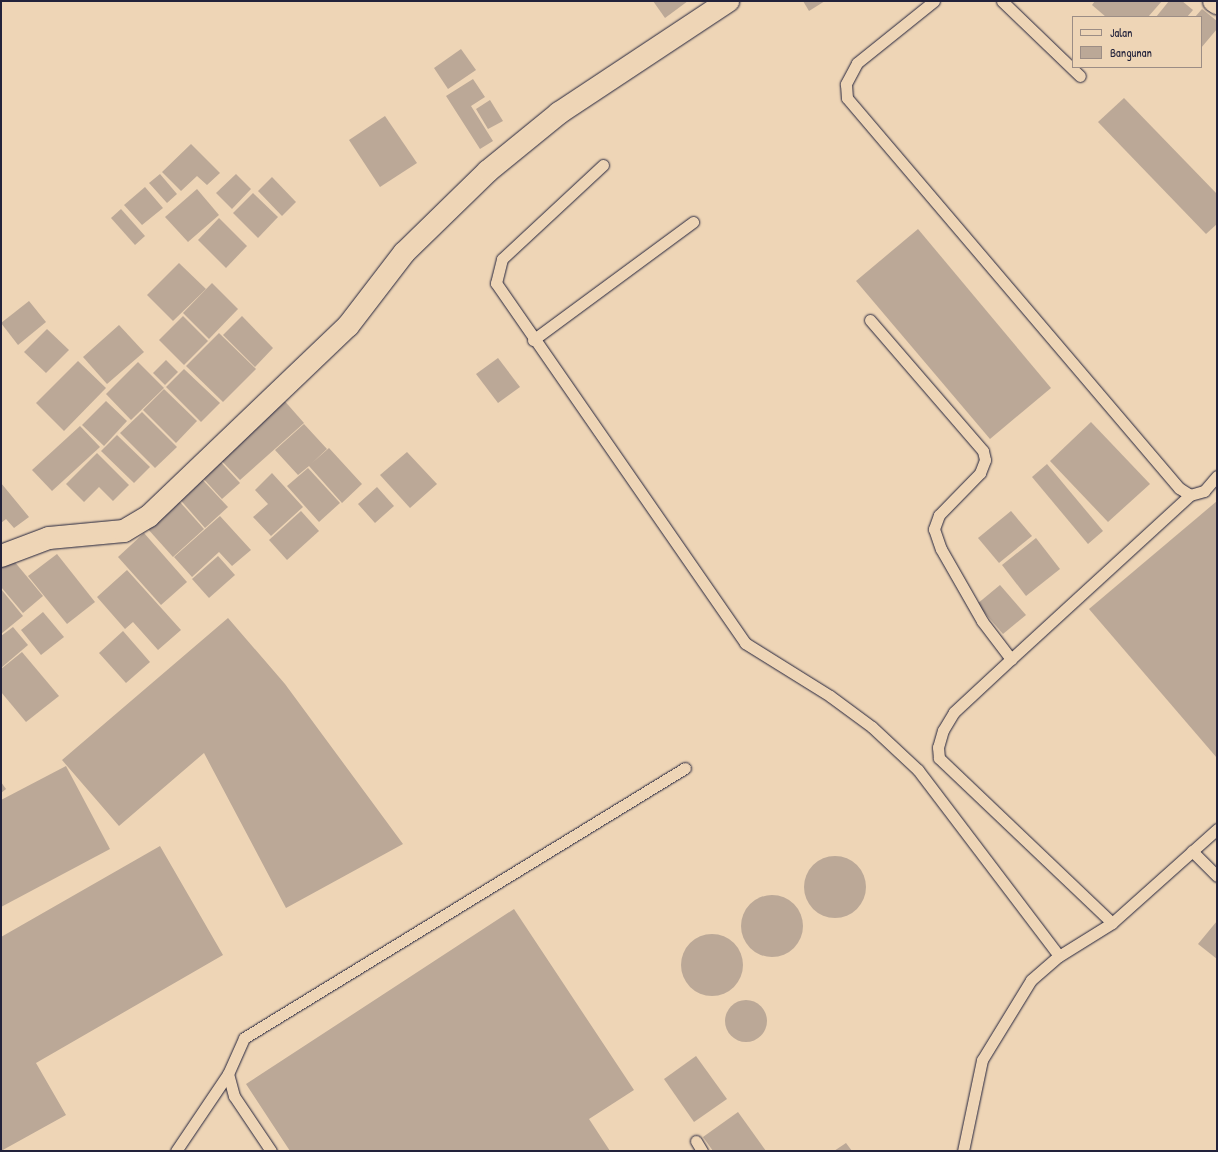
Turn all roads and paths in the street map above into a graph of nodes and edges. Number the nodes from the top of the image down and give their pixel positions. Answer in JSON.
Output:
{"nodes":[{"id":1,"x":728,"y":1,"type":"edge"},
{"id":2,"x":934,"y":1,"type":"edge"},
{"id":3,"x":1002,"y":1,"type":"edge"},
{"id":4,"x":1214,"y":1,"type":"edge"},
{"id":5,"x":1217,"y":3,"type":"edge"},
{"id":6,"x":1080,"y":76,"type":"dead end"},
{"id":7,"x":602,"y":165,"type":"dead end"},
{"id":8,"x":692,"y":222,"type":"dead end"},
{"id":9,"x":870,"y":320,"type":"dead end"},
{"id":10,"x":532,"y":340,"type":"junction"},
{"id":11,"x":1217,"y":476,"type":"edge"},
{"id":12,"x":1190,"y":495,"type":"junction"},
{"id":13,"x":1,"y":556,"type":"edge"},
{"id":14,"x":1011,"y":659,"type":"junction"},
{"id":15,"x":685,"y":768,"type":"dead end"},
{"id":16,"x":1217,"y":829,"type":"edge"},
{"id":17,"x":1192,"y":851,"type":"junction"},
{"id":18,"x":1217,"y":876,"type":"edge"},
{"id":19,"x":1112,"y":923,"type":"junction"},
{"id":20,"x":1059,"y":956,"type":"junction"},
{"id":21,"x":228,"y":1074,"type":"junction"},
{"id":22,"x":176,"y":1151,"type":"edge"},
{"id":23,"x":271,"y":1151,"type":"edge"},
{"id":24,"x":963,"y":1151,"type":"edge"}],
"edges":[{"from":1,"to":13,"type":"street"},
{"from":2,"to":12,"type":"lane"},
{"from":3,"to":6,"type":"lane"},
{"from":4,"to":5,"type":"street"},
{"from":7,"to":10,"type":"lane"},
{"from":8,"to":10,"type":"lane"},
{"from":9,"to":14,"type":"lane"},
{"from":10,"to":20,"type":"lane"},
{"from":11,"to":12,"type":"lane"},
{"from":12,"to":14,"type":"lane"},
{"from":14,"to":19,"type":"lane"},
{"from":15,"to":21,"type":"lane"},
{"from":16,"to":17,"type":"lane"},
{"from":17,"to":18,"type":"lane"},
{"from":17,"to":19,"type":"lane"},
{"from":19,"to":20,"type":"lane"},
{"from":20,"to":24,"type":"lane"},
{"from":21,"to":22,"type":"lane"},
{"from":21,"to":23,"type":"lane"}]}
